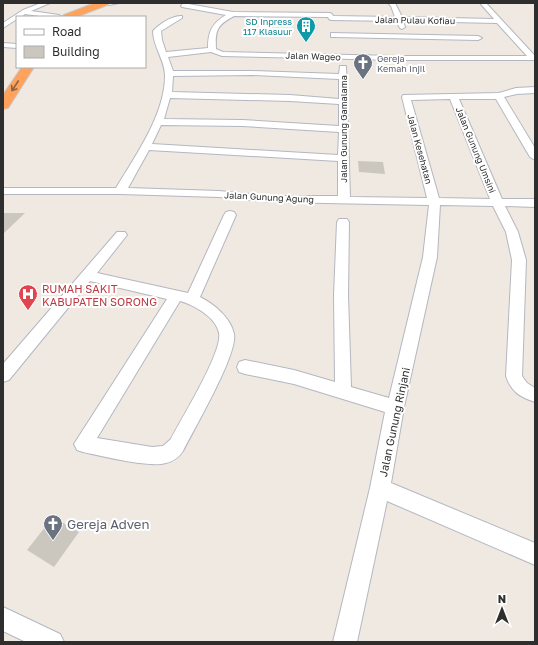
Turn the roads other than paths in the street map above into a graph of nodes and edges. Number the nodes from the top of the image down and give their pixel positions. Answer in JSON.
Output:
{"nodes":[{"id":1,"x":47,"y":3,"type":"edge"},
{"id":2,"x":111,"y":3,"type":"edge"},
{"id":3,"x":186,"y":3,"type":"edge"},
{"id":4,"x":391,"y":3,"type":"edge"},
{"id":5,"x":483,"y":3,"type":"edge"},
{"id":6,"x":329,"y":7,"type":"dead end"},
{"id":7,"x":12,"y":8,"type":"dead end"},
{"id":8,"x":25,"y":11,"type":"junction"},
{"id":9,"x":233,"y":14,"type":"junction"},
{"id":10,"x":18,"y":16,"type":"edge"},
{"id":11,"x":53,"y":16,"type":"edge"},
{"id":12,"x":70,"y":16,"type":"edge"},
{"id":13,"x":82,"y":16,"type":"edge"},
{"id":14,"x":16,"y":17,"type":"edge"},
{"id":15,"x":180,"y":17,"type":"dead end"},
{"id":16,"x":399,"y":20,"type":"junction"},
{"id":17,"x":499,"y":22,"type":"junction"},
{"id":18,"x":3,"y":26,"type":"edge"},
{"id":19,"x":473,"y":32,"type":"junction"},
{"id":20,"x":334,"y":36,"type":"junction"},
{"id":21,"x":3,"y":45,"type":"edge"},
{"id":22,"x":411,"y":45,"type":"junction"},
{"id":23,"x":16,"y":46,"type":"edge"},
{"id":24,"x":212,"y":50,"type":"junction"},
{"id":25,"x":164,"y":55,"type":"junction"},
{"id":26,"x":534,"y":58,"type":"edge"},
{"id":27,"x":27,"y":68,"type":"edge"},
{"id":28,"x":169,"y":74,"type":"junction"},
{"id":29,"x":342,"y":77,"type":"junction"},
{"id":30,"x":535,"y":90,"type":"edge"},
{"id":31,"x":166,"y":95,"type":"junction"},
{"id":32,"x":499,"y":96,"type":"junction"},
{"id":33,"x":454,"y":98,"type":"junction"},
{"id":34,"x":343,"y":102,"type":"junction"},
{"id":35,"x":3,"y":104,"type":"edge"},
{"id":36,"x":157,"y":122,"type":"junction"},
{"id":37,"x":343,"y":129,"type":"junction"},
{"id":38,"x":145,"y":147,"type":"junction"},
{"id":39,"x":535,"y":157,"type":"edge"},
{"id":40,"x":344,"y":158,"type":"junction"},
{"id":41,"x":120,"y":191,"type":"junction"},
{"id":42,"x":3,"y":192,"type":"edge"},
{"id":43,"x":344,"y":200,"type":"junction"},
{"id":44,"x":434,"y":202,"type":"junction"},
{"id":45,"x":497,"y":202,"type":"junction"},
{"id":46,"x":535,"y":203,"type":"edge"},
{"id":47,"x":230,"y":215,"type":"dead end"},
{"id":48,"x":343,"y":222,"type":"dead end"},
{"id":49,"x":121,"y":235,"type":"dead end"},
{"id":50,"x":84,"y":278,"type":"junction"},
{"id":51,"x":176,"y":296,"type":"junction"},
{"id":52,"x":192,"y":299,"type":"junction"},
{"id":53,"x":244,"y":367,"type":"dead end"},
{"id":54,"x":3,"y":375,"type":"edge"},
{"id":55,"x":343,"y":390,"type":"junction"},
{"id":56,"x":532,"y":394,"type":"edge"},
{"id":57,"x":395,"y":407,"type":"junction"},
{"id":58,"x":380,"y":488,"type":"junction"},
{"id":59,"x":535,"y":554,"type":"edge"},
{"id":60,"x":3,"y":619,"type":"edge"},
{"id":61,"x":52,"y":642,"type":"edge"},
{"id":62,"x":345,"y":642,"type":"edge"}],
"edges":[{"from":1,"to":8,"type":"street"},
{"from":2,"to":12,"type":"highway"},
{"from":2,"to":13,"type":"highway"},
{"from":3,"to":9,"type":"street"},
{"from":4,"to":16,"type":"street"},
{"from":5,"to":17,"type":"street"},
{"from":6,"to":20,"type":"street","name":"Jalan Gunung Gamalama"},
{"from":7,"to":8,"type":"street"},
{"from":8,"to":10,"type":"street"},
{"from":8,"to":11,"type":"street"},
{"from":9,"to":20,"type":"street"},
{"from":9,"to":24,"type":"street"},
{"from":14,"to":18,"type":"street"},
{"from":15,"to":25,"type":"street"},
{"from":16,"to":19,"type":"street","name":"Jalan Pulau Kofiau"},
{"from":16,"to":20,"type":"street","name":"Jalan Pulau Kofiau"},
{"from":16,"to":22,"type":"street"},
{"from":17,"to":19,"type":"street","name":"Jalan Pulau Kofiau"},
{"from":17,"to":26,"type":"street"},
{"from":19,"to":22,"type":"street"},
{"from":20,"to":22,"type":"street","name":"Jalan Wageo"},
{"from":20,"to":22,"type":"street"},
{"from":20,"to":24,"type":"street","name":"Jalan Wageo"},
{"from":20,"to":29,"type":"street","name":"Jalan Gunung Gamalama"},
{"from":21,"to":23,"type":"street"},
{"from":22,"to":26,"type":"street","name":"Jalan Wageo"},
{"from":24,"to":25,"type":"street","name":"Jalan Wageo"},
{"from":25,"to":28,"type":"street"},
{"from":27,"to":35,"type":"highway","one_way":true},
{"from":28,"to":29,"type":"street"},
{"from":28,"to":31,"type":"street"},
{"from":29,"to":34,"type":"street","name":"Jalan Gunung Gamalama"},
{"from":30,"to":32,"type":"street"},
{"from":31,"to":34,"type":"street"},
{"from":31,"to":36,"type":"street"},
{"from":32,"to":33,"type":"street"},
{"from":32,"to":39,"type":"street"},
{"from":33,"to":44,"type":"street","name":"Jalan Kesehatan"},
{"from":33,"to":45,"type":"street","name":"Jalan Gunung Umsini"},
{"from":34,"to":37,"type":"street","name":"Jalan Gunung Gamalama"},
{"from":36,"to":37,"type":"street"},
{"from":36,"to":38,"type":"street"},
{"from":37,"to":40,"type":"street","name":"Jalan Gunung Gamalama"},
{"from":38,"to":40,"type":"street"},
{"from":38,"to":41,"type":"street"},
{"from":40,"to":43,"type":"street","name":"Jalan Gunung Gamalama"},
{"from":41,"to":42,"type":"street","name":"Jalan Gunung Agung"},
{"from":41,"to":43,"type":"street","name":"Jalan Gunung Agung"},
{"from":43,"to":44,"type":"street","name":"Jalan Gunung Agung"},
{"from":44,"to":45,"type":"street","name":"Jalan Gunung Agung"},
{"from":44,"to":57,"type":"street","name":"Jalan Gunung Rinjani"},
{"from":45,"to":46,"type":"street","name":"Jalan Gunung Agung"},
{"from":45,"to":56,"type":"street","name":"Jalan Gunung Umsini"},
{"from":47,"to":52,"type":"street"},
{"from":48,"to":55,"type":"street"},
{"from":49,"to":50,"type":"street"},
{"from":50,"to":51,"type":"street"},
{"from":50,"to":54,"type":"street"},
{"from":51,"to":52,"type":"street"},
{"from":51,"to":52,"type":"street"},
{"from":53,"to":55,"type":"street"},
{"from":55,"to":57,"type":"street"},
{"from":57,"to":58,"type":"street","name":"Jalan Gunung Rinjani"},
{"from":58,"to":59,"type":"street"},
{"from":58,"to":62,"type":"street","name":"Jalan Gunung Rinjani"},
{"from":60,"to":61,"type":"street"}]}
